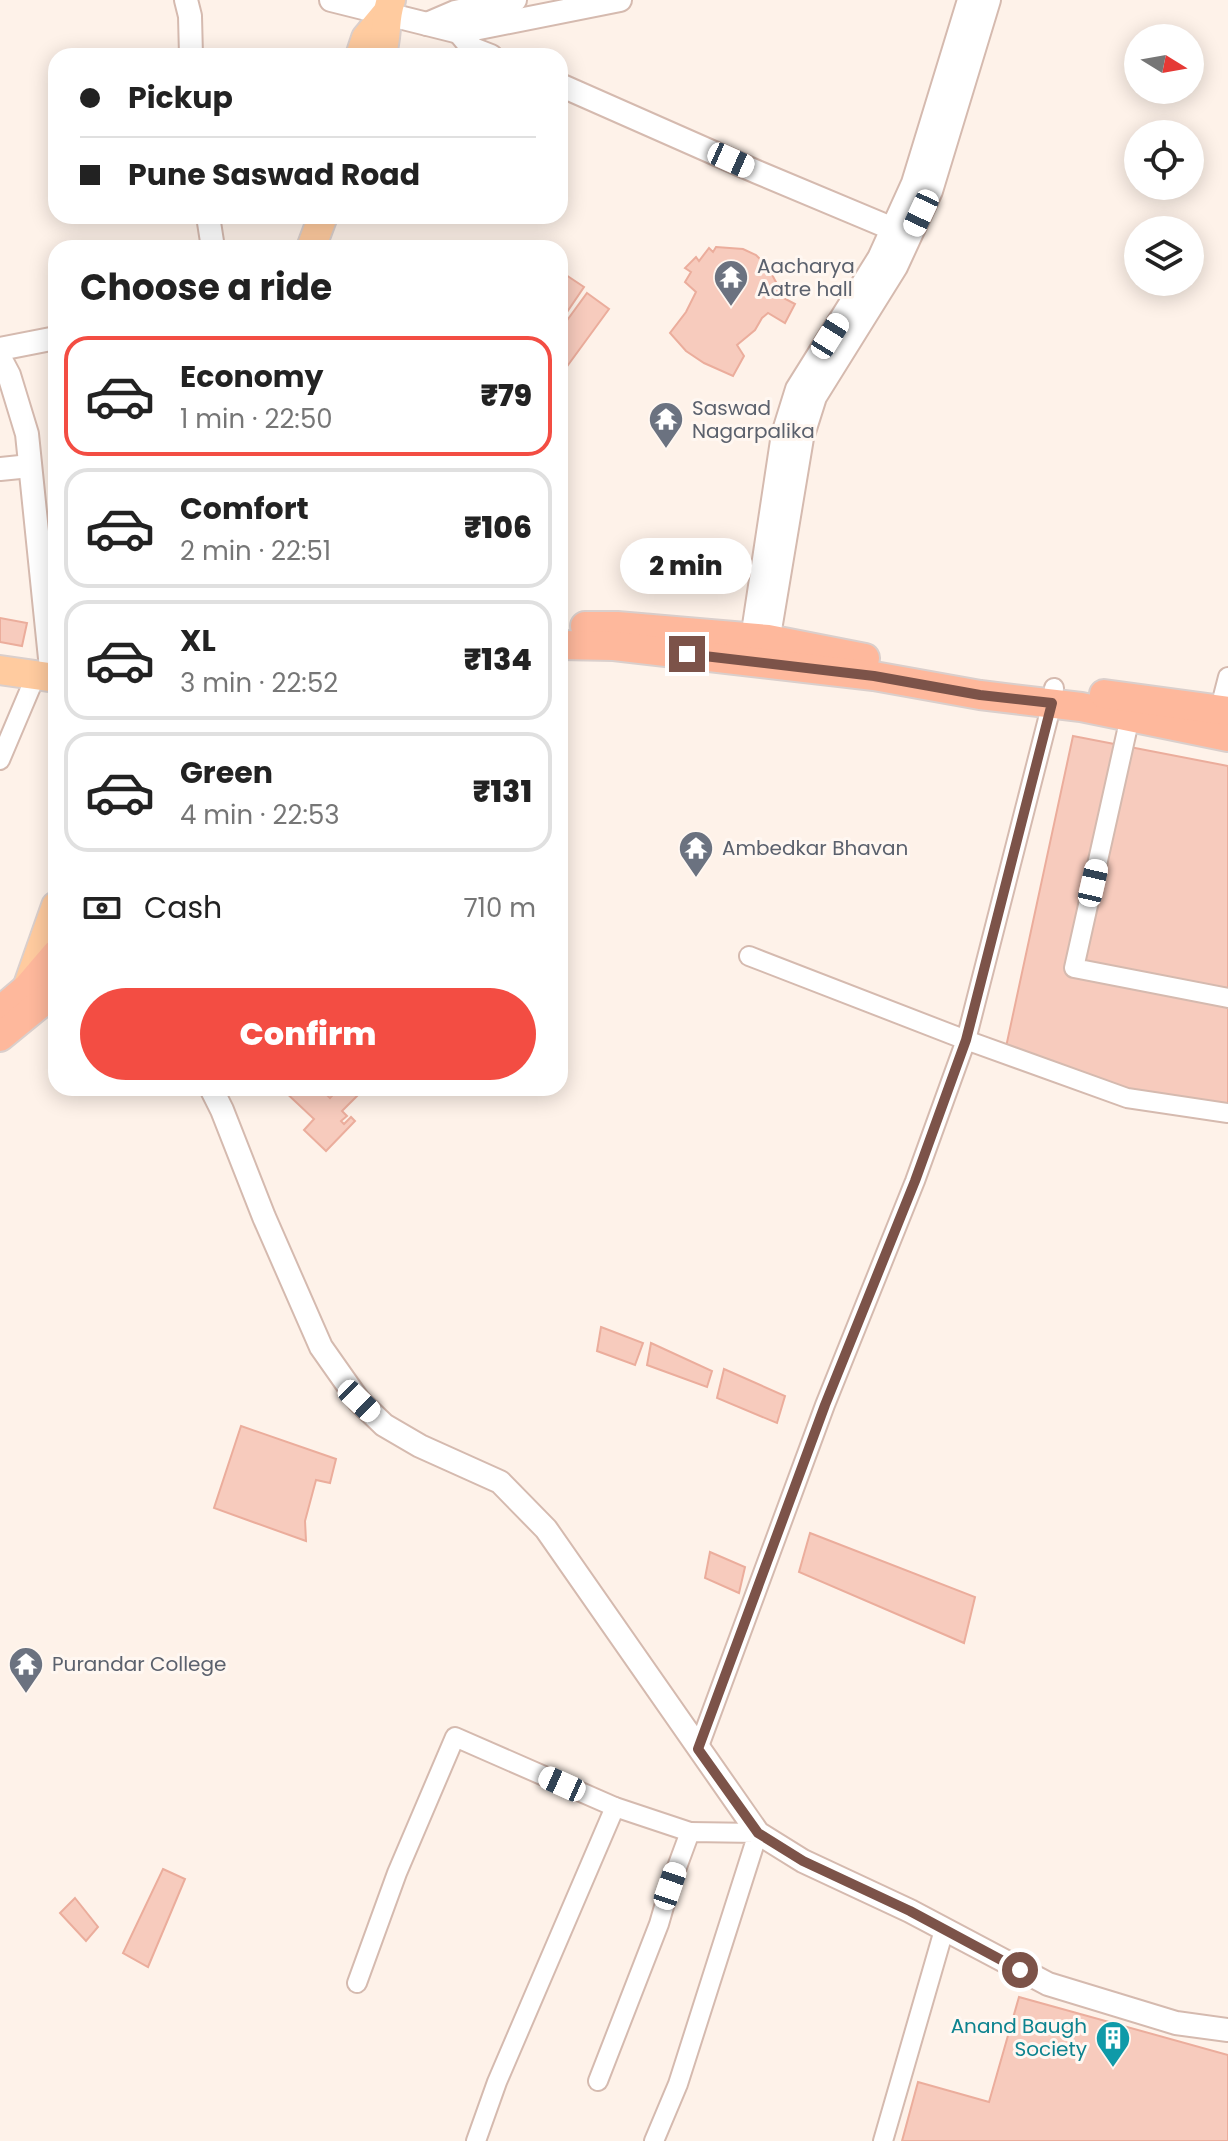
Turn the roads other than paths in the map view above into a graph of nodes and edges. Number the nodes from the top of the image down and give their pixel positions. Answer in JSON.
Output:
{"nodes":[{"id":1,"x":186,"y":0,"type":"edge"},
{"id":2,"x":331,"y":0,"type":"edge"},
{"id":3,"x":515,"y":0,"type":"edge"},
{"id":4,"x":620,"y":0,"type":"edge"},
{"id":5,"x":969,"y":0,"type":"edge"},
{"id":6,"x":989,"y":0,"type":"edge"},
{"id":7,"x":388,"y":7,"type":"edge"},
{"id":8,"x":427,"y":24,"type":"junction"},
{"id":9,"x":459,"y":32,"type":"junction"},
{"id":10,"x":191,"y":48,"type":"edge"},
{"id":11,"x":363,"y":48,"type":"edge"},
{"id":12,"x":384,"y":48,"type":"edge"},
{"id":13,"x":472,"y":48,"type":"edge"},
{"id":14,"x":568,"y":88,"type":"edge"},
{"id":15,"x":901,"y":232,"type":"junction"},
{"id":16,"x":48,"y":340,"type":"edge"},
{"id":17,"x":0,"y":349,"type":"edge"},
{"id":18,"x":0,"y":358,"type":"edge"},
{"id":19,"x":30,"y":466,"type":"junction"},
{"id":20,"x":0,"y":469,"type":"edge"},
{"id":21,"x":568,"y":626,"type":"edge"},
{"id":22,"x":568,"y":645,"type":"edge"},
{"id":23,"x":758,"y":650,"type":"junction"},
{"id":24,"x":0,"y":670,"type":"edge"},
{"id":25,"x":48,"y":677,"type":"edge"},
{"id":26,"x":1228,"y":677,"type":"edge"},
{"id":27,"x":1053,"y":696,"type":"junction"},
{"id":28,"x":1224,"y":710,"type":"edge"},
{"id":29,"x":1130,"y":717,"type":"junction"},
{"id":30,"x":1228,"y":737,"type":"edge"},
{"id":31,"x":0,"y":760,"type":"edge"},
{"id":32,"x":48,"y":931,"type":"edge"},
{"id":33,"x":749,"y":956,"type":"dead end"},
{"id":34,"x":48,"y":968,"type":"edge"},
{"id":35,"x":1228,"y":998,"type":"edge"},
{"id":36,"x":23,"y":1010,"type":"edge"},
{"id":37,"x":966,"y":1040,"type":"junction"},
{"id":38,"x":215,"y":1096,"type":"edge"},
{"id":39,"x":1228,"y":1113,"type":"edge"},
{"id":40,"x":698,"y":1749,"type":"junction"},
{"id":41,"x":615,"y":1807,"type":"junction"},
{"id":42,"x":690,"y":1832,"type":"junction"},
{"id":43,"x":758,"y":1833,"type":"junction"},
{"id":44,"x":944,"y":1930,"type":"junction"},
{"id":45,"x":357,"y":1983,"type":"dead end"},
{"id":46,"x":1228,"y":2030,"type":"edge"},
{"id":47,"x":598,"y":2081,"type":"dead end"},
{"id":48,"x":476,"y":2141,"type":"edge"},
{"id":49,"x":654,"y":2141,"type":"edge"},
{"id":50,"x":883,"y":2141,"type":"edge"}],
"edges":[{"from":1,"to":10,"type":"street"},
{"from":2,"to":7,"type":"street"},
{"from":3,"to":8,"type":"street"},
{"from":4,"to":9,"type":"street"},
{"from":5,"to":15,"type":"street"},
{"from":6,"to":15,"type":"street"},
{"from":7,"to":8,"type":"street"},
{"from":7,"to":11,"type":"main road"},
{"from":7,"to":12,"type":"main road"},
{"from":8,"to":9,"type":"street"},
{"from":9,"to":13,"type":"street"},
{"from":14,"to":15,"type":"street"},
{"from":15,"to":23,"type":"street"},
{"from":16,"to":17,"type":"street"},
{"from":18,"to":19,"type":"street"},
{"from":19,"to":20,"type":"street"},
{"from":19,"to":25,"type":"street"},
{"from":21,"to":23,"type":"highway"},
{"from":22,"to":23,"type":"highway"},
{"from":23,"to":27,"type":"highway"},
{"from":24,"to":25,"type":"main road"},
{"from":25,"to":31,"type":"street"},
{"from":26,"to":28,"type":"street"},
{"from":27,"to":28,"type":"highway"},
{"from":27,"to":29,"type":"highway"},
{"from":27,"to":37,"type":"street"},
{"from":29,"to":30,"type":"highway"},
{"from":29,"to":35,"type":"street"},
{"from":32,"to":36,"type":"main road"},
{"from":33,"to":37,"type":"street"},
{"from":34,"to":36,"type":"highway"},
{"from":37,"to":39,"type":"street"},
{"from":37,"to":40,"type":"street"},
{"from":38,"to":40,"type":"street"},
{"from":40,"to":43,"type":"street"},
{"from":41,"to":42,"type":"street"},
{"from":41,"to":45,"type":"street"},
{"from":41,"to":48,"type":"street"},
{"from":42,"to":43,"type":"street"},
{"from":42,"to":47,"type":"street"},
{"from":43,"to":44,"type":"street"},
{"from":43,"to":49,"type":"street"},
{"from":44,"to":46,"type":"street"},
{"from":44,"to":50,"type":"street"}]}
